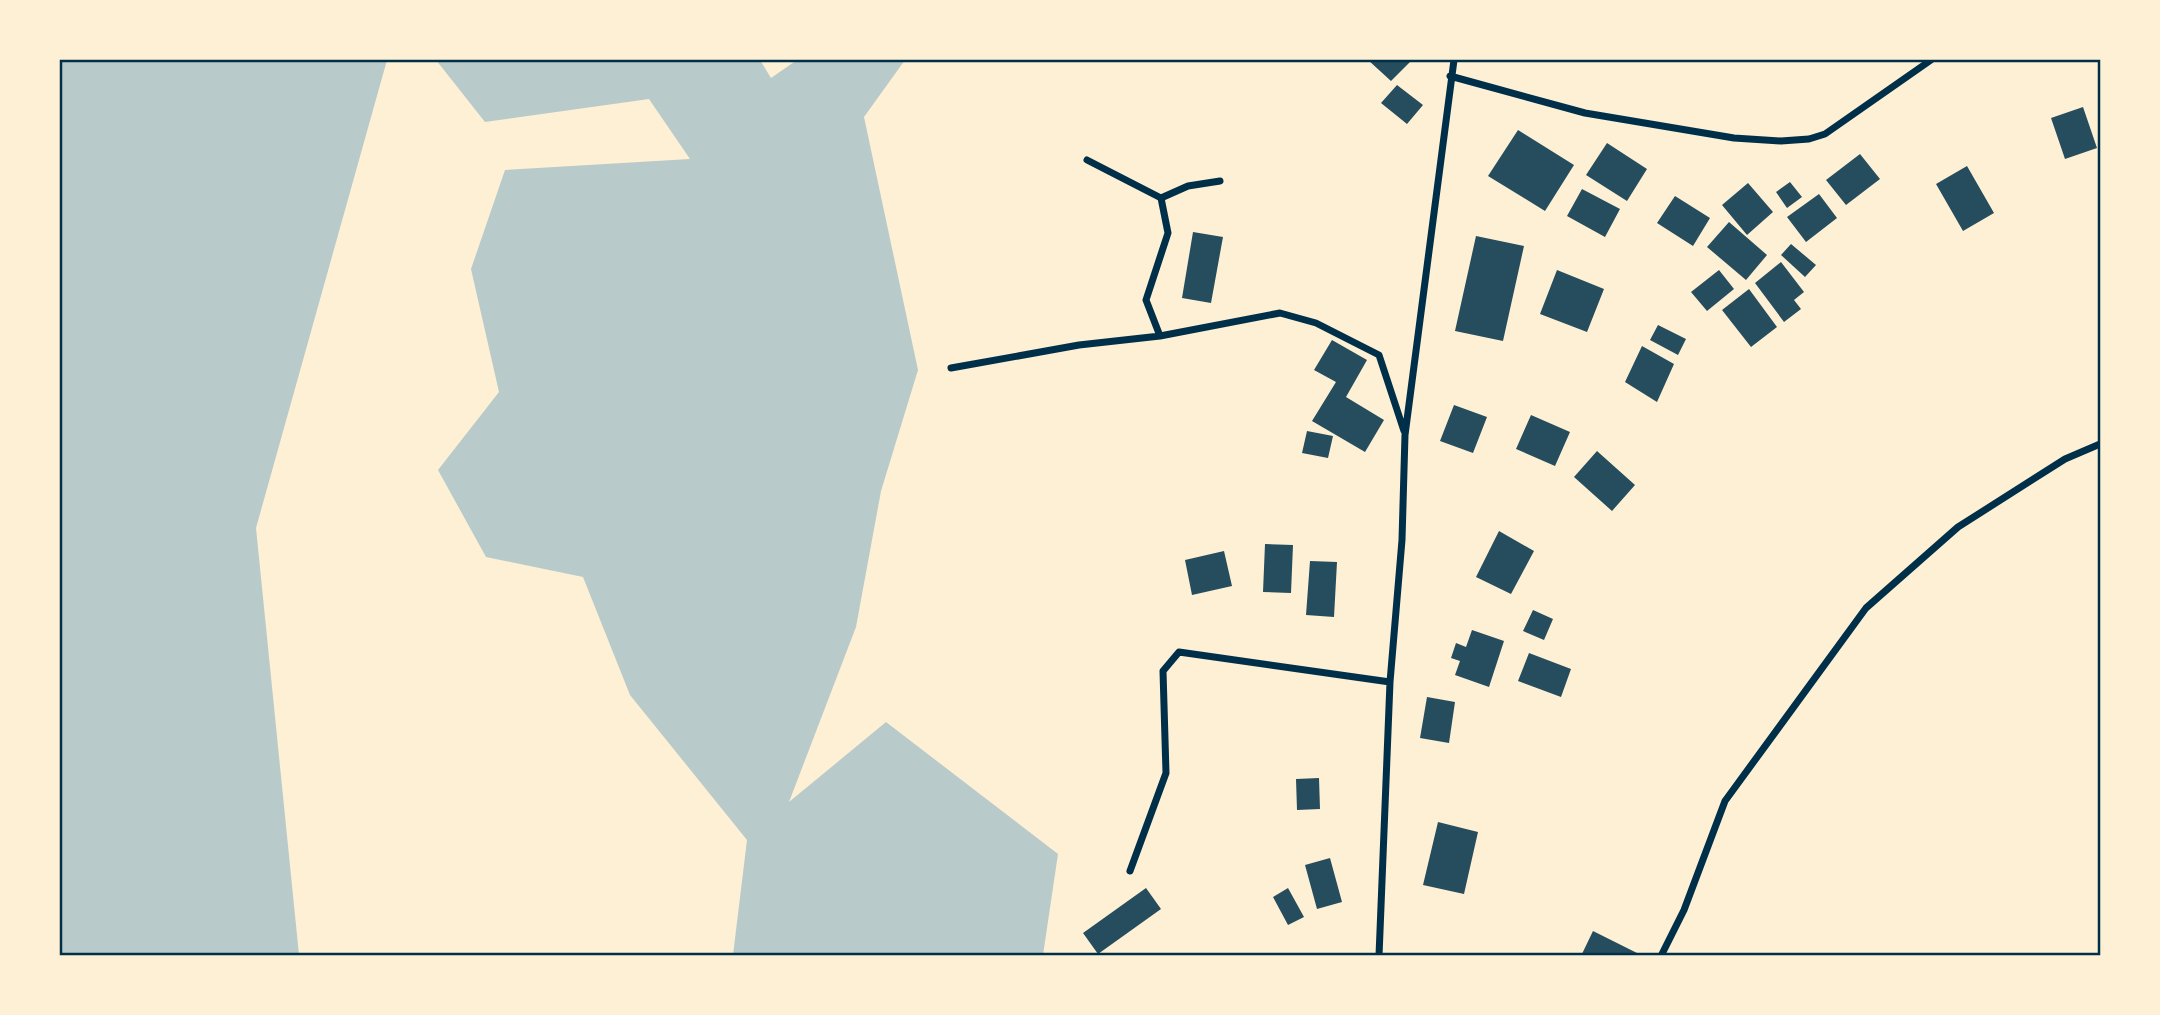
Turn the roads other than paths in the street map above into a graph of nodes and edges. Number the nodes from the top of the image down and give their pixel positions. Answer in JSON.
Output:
{"nodes":[{"id":1,"x":1454,"y":60,"type":"edge"},
{"id":2,"x":1931,"y":60,"type":"edge"},
{"id":3,"x":1450,"y":76,"type":"junction"},
{"id":4,"x":1087,"y":160,"type":"dead end"},
{"id":5,"x":1220,"y":181,"type":"dead end"},
{"id":6,"x":1161,"y":198,"type":"junction"},
{"id":7,"x":1160,"y":336,"type":"junction"},
{"id":8,"x":951,"y":368,"type":"dead end"},
{"id":9,"x":1405,"y":435,"type":"junction"},
{"id":10,"x":2101,"y":444,"type":"edge"},
{"id":11,"x":1390,"y":682,"type":"junction"},
{"id":12,"x":1130,"y":871,"type":"dead end"},
{"id":13,"x":1379,"y":956,"type":"edge"},
{"id":14,"x":1661,"y":956,"type":"edge"}],
"edges":[{"from":1,"to":3,"type":"street"},
{"from":2,"to":3,"type":"street"},
{"from":3,"to":9,"type":"street"},
{"from":4,"to":6,"type":"street"},
{"from":5,"to":6,"type":"street"},
{"from":6,"to":7,"type":"street"},
{"from":7,"to":8,"type":"street"},
{"from":7,"to":9,"type":"street"},
{"from":9,"to":11,"type":"street"},
{"from":10,"to":14,"type":"street"},
{"from":11,"to":12,"type":"street"},
{"from":11,"to":13,"type":"street"}]}
